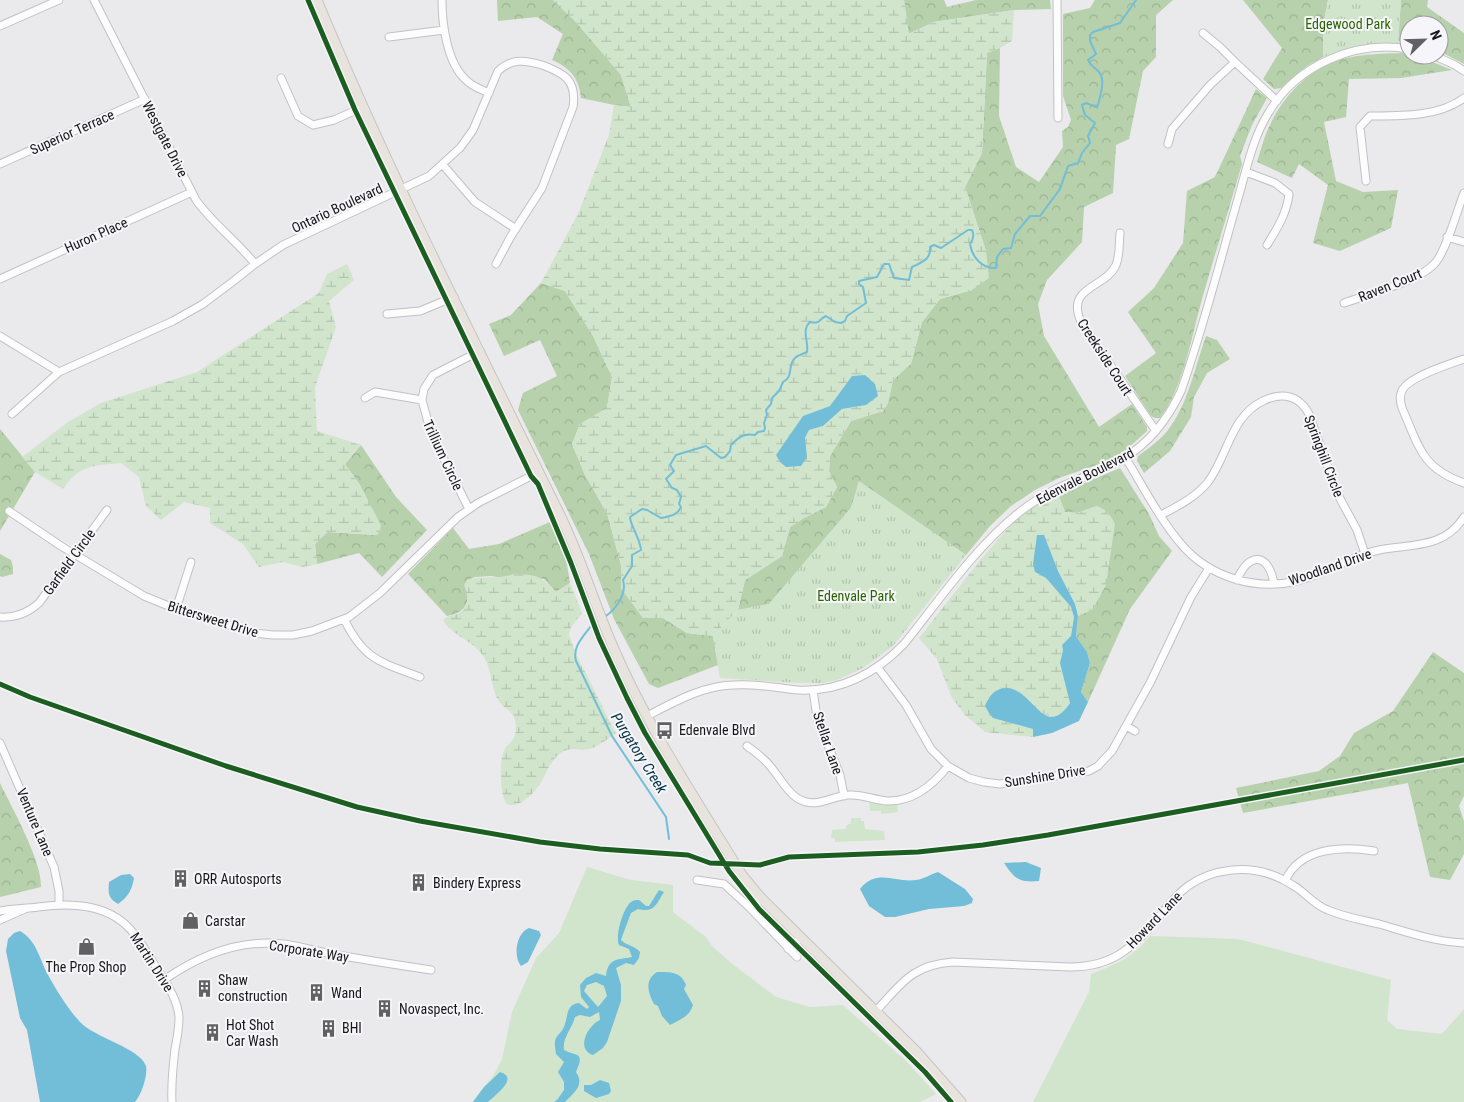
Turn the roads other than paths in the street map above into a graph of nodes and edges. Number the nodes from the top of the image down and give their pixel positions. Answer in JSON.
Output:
{"nodes":[{"id":1,"x":60,"y":0,"type":"edge"},
{"id":2,"x":94,"y":0,"type":"edge"},
{"id":3,"x":317,"y":0,"type":"edge"},
{"id":4,"x":442,"y":0,"type":"edge"},
{"id":5,"x":1057,"y":0,"type":"edge"},
{"id":6,"x":0,"y":26,"type":"edge"},
{"id":7,"x":444,"y":30,"type":"junction"},
{"id":8,"x":1203,"y":34,"type":"dead end"},
{"id":9,"x":389,"y":37,"type":"dead end"},
{"id":10,"x":1399,"y":48,"type":"edge"},
{"id":11,"x":1235,"y":62,"type":"junction"},
{"id":12,"x":1449,"y":62,"type":"edge"},
{"id":13,"x":1464,"y":71,"type":"edge"},
{"id":14,"x":281,"y":78,"type":"dead end"},
{"id":15,"x":489,"y":93,"type":"junction"},
{"id":16,"x":1464,"y":98,"type":"edge"},
{"id":17,"x":145,"y":99,"type":"junction"},
{"id":18,"x":1277,"y":101,"type":"junction"},
{"id":19,"x":363,"y":107,"type":"junction"},
{"id":20,"x":1058,"y":118,"type":"dead end"},
{"id":21,"x":1168,"y":144,"type":"dead end"},
{"id":22,"x":0,"y":164,"type":"edge"},
{"id":23,"x":443,"y":165,"type":"junction"},
{"id":24,"x":1246,"y":172,"type":"junction"},
{"id":25,"x":1366,"y":181,"type":"dead end"},
{"id":26,"x":402,"y":190,"type":"junction"},
{"id":27,"x":192,"y":192,"type":"junction"},
{"id":28,"x":1464,"y":193,"type":"edge"},
{"id":29,"x":516,"y":229,"type":"junction"},
{"id":30,"x":1120,"y":233,"type":"dead end"},
{"id":31,"x":1447,"y":238,"type":"junction"},
{"id":32,"x":1464,"y":242,"type":"edge"},
{"id":33,"x":1267,"y":245,"type":"dead end"},
{"id":34,"x":255,"y":264,"type":"junction"},
{"id":35,"x":496,"y":264,"type":"dead end"},
{"id":36,"x":0,"y":279,"type":"edge"},
{"id":37,"x":454,"y":297,"type":"junction"},
{"id":38,"x":1344,"y":303,"type":"dead end"},
{"id":39,"x":387,"y":314,"type":"dead end"},
{"id":40,"x":0,"y":336,"type":"edge"},
{"id":41,"x":480,"y":351,"type":"junction"},
{"id":42,"x":1464,"y":359,"type":"edge"},
{"id":43,"x":58,"y":372,"type":"junction"},
{"id":44,"x":365,"y":398,"type":"dead end"},
{"id":45,"x":422,"y":400,"type":"junction"},
{"id":46,"x":12,"y":414,"type":"dead end"},
{"id":47,"x":1156,"y":431,"type":"junction"},
{"id":48,"x":1125,"y":457,"type":"junction"},
{"id":49,"x":539,"y":472,"type":"junction"},
{"id":50,"x":1464,"y":483,"type":"edge"},
{"id":51,"x":469,"y":509,"type":"junction"},
{"id":52,"x":106,"y":510,"type":"dead end"},
{"id":53,"x":9,"y":511,"type":"dead end"},
{"id":54,"x":1161,"y":515,"type":"junction"},
{"id":55,"x":1464,"y":517,"type":"edge"},
{"id":56,"x":76,"y":554,"type":"junction"},
{"id":57,"x":1365,"y":554,"type":"junction"},
{"id":58,"x":191,"y":562,"type":"dead end"},
{"id":59,"x":1209,"y":568,"type":"junction"},
{"id":60,"x":1237,"y":580,"type":"junction"},
{"id":61,"x":1274,"y":584,"type":"junction"},
{"id":62,"x":176,"y":608,"type":"junction"},
{"id":63,"x":0,"y":617,"type":"edge"},
{"id":64,"x":344,"y":620,"type":"junction"},
{"id":65,"x":878,"y":668,"type":"junction"},
{"id":66,"x":420,"y":677,"type":"dead end"},
{"id":67,"x":813,"y":690,"type":"junction"},
{"id":68,"x":647,"y":716,"type":"junction"},
{"id":69,"x":1126,"y":726,"type":"junction"},
{"id":70,"x":1135,"y":731,"type":"dead end"},
{"id":71,"x":0,"y":742,"type":"edge"},
{"id":72,"x":747,"y":746,"type":"dead end"},
{"id":73,"x":948,"y":766,"type":"junction"},
{"id":74,"x":844,"y":796,"type":"junction"},
{"id":75,"x":1374,"y":851,"type":"dead end"},
{"id":76,"x":697,"y":880,"type":"dead end"},
{"id":77,"x":1285,"y":880,"type":"junction"},
{"id":78,"x":761,"y":898,"type":"junction"},
{"id":79,"x":59,"y":905,"type":"junction"},
{"id":80,"x":750,"y":908,"type":"junction"},
{"id":81,"x":27,"y":909,"type":"junction"},
{"id":82,"x":0,"y":911,"type":"edge"},
{"id":83,"x":0,"y":920,"type":"edge"},
{"id":84,"x":800,"y":938,"type":"junction"},
{"id":85,"x":1464,"y":943,"type":"edge"},
{"id":86,"x":788,"y":949,"type":"junction"},
{"id":87,"x":797,"y":957,"type":"dead end"},
{"id":88,"x":431,"y":970,"type":"dead end"},
{"id":89,"x":164,"y":980,"type":"junction"},
{"id":90,"x":876,"y":1011,"type":"junction"},
{"id":91,"x":172,"y":1102,"type":"edge"},
{"id":92,"x":961,"y":1102,"type":"edge"}],
"edges":[{"from":1,"to":6,"type":"street"},
{"from":2,"to":17,"type":"street","name":"Westgate Drive"},
{"from":3,"to":19,"type":"main road"},
{"from":4,"to":7,"type":"street"},
{"from":5,"to":20,"type":"street"},
{"from":7,"to":9,"type":"street"},
{"from":7,"to":15,"type":"street"},
{"from":8,"to":11,"type":"street"},
{"from":10,"to":18,"type":"street","name":"Edenvale Boulevard"},
{"from":11,"to":18,"type":"street"},
{"from":11,"to":21,"type":"street"},
{"from":12,"to":13,"type":"street"},
{"from":14,"to":19,"type":"street"},
{"from":15,"to":23,"type":"street","name":"Ontario Boulevard"},
{"from":15,"to":29,"type":"street","name":"Ontario Boulevard"},
{"from":16,"to":25,"type":"street"},
{"from":17,"to":22,"type":"street","name":"Superior Terrace"},
{"from":17,"to":27,"type":"street","name":"Westgate Drive"},
{"from":18,"to":24,"type":"street","name":"Edenvale Boulevard"},
{"from":19,"to":26,"type":"main road"},
{"from":23,"to":26,"type":"street","name":"Ontario Boulevard"},
{"from":23,"to":29,"type":"street"},
{"from":24,"to":33,"type":"street"},
{"from":24,"to":47,"type":"street","name":"Edenvale Boulevard"},
{"from":26,"to":34,"type":"street","name":"Ontario Boulevard"},
{"from":26,"to":37,"type":"main road"},
{"from":27,"to":34,"type":"street","name":"Westgate Drive"},
{"from":27,"to":36,"type":"street","name":"Huron Place"},
{"from":28,"to":31,"type":"street","name":"Raven Court"},
{"from":29,"to":35,"type":"street","name":"Ontario Boulevard"},
{"from":30,"to":47,"type":"street","name":"Creekside Court"},
{"from":31,"to":32,"type":"street"},
{"from":31,"to":38,"type":"street","name":"Raven Court"},
{"from":34,"to":43,"type":"street","name":"Ontario Boulevard"},
{"from":37,"to":39,"type":"street"},
{"from":37,"to":41,"type":"main road"},
{"from":40,"to":43,"type":"street"},
{"from":41,"to":45,"type":"street"},
{"from":41,"to":49,"type":"main road"},
{"from":42,"to":50,"type":"street"},
{"from":43,"to":46,"type":"street","name":"Ontario Boulevard"},
{"from":44,"to":45,"type":"street"},
{"from":45,"to":51,"type":"street","name":"Trillium Circle"},
{"from":47,"to":48,"type":"street","name":"Edenvale Boulevard"},
{"from":48,"to":54,"type":"street","name":"Woodland Drive"},
{"from":48,"to":65,"type":"street","name":"Edenvale Boulevard"},
{"from":49,"to":51,"type":"street","name":"Bittersweet Drive"},
{"from":49,"to":68,"type":"main road"},
{"from":51,"to":64,"type":"street","name":"Bittersweet Drive"},
{"from":52,"to":56,"type":"street","name":"Garfield Circle"},
{"from":53,"to":56,"type":"street","name":"Bittersweet Drive"},
{"from":54,"to":57,"type":"street","name":"Springhill Circle"},
{"from":54,"to":59,"type":"street","name":"Woodland Drive"},
{"from":55,"to":57,"type":"street","name":"Woodland Drive"},
{"from":56,"to":62,"type":"street","name":"Bittersweet Drive"},
{"from":56,"to":63,"type":"street","name":"Garfield Circle"},
{"from":57,"to":61,"type":"street","name":"Woodland Drive"},
{"from":58,"to":62,"type":"street"},
{"from":59,"to":60,"type":"street","name":"Woodland Drive"},
{"from":59,"to":69,"type":"street","name":"Sunshine Drive"},
{"from":60,"to":61,"type":"street","name":"Woodland Drive"},
{"from":60,"to":61,"type":"street"},
{"from":62,"to":64,"type":"street","name":"Bittersweet Drive"},
{"from":64,"to":66,"type":"street"},
{"from":65,"to":67,"type":"street","name":"Edenvale Boulevard"},
{"from":65,"to":73,"type":"street","name":"Sunshine Drive"},
{"from":67,"to":68,"type":"street","name":"Edenvale Boulevard"},
{"from":67,"to":74,"type":"street","name":"Stellar Lane"},
{"from":68,"to":78,"type":"main road"},
{"from":69,"to":70,"type":"street"},
{"from":69,"to":73,"type":"street","name":"Sunshine Drive"},
{"from":71,"to":79,"type":"street","name":"Venture Lane"},
{"from":72,"to":74,"type":"street"},
{"from":73,"to":74,"type":"street"},
{"from":75,"to":77,"type":"street"},
{"from":76,"to":80,"type":"street"},
{"from":77,"to":85,"type":"street","name":"Howard Lane"},
{"from":77,"to":90,"type":"street","name":"Howard Lane"},
{"from":78,"to":80,"type":"street"},
{"from":78,"to":84,"type":"main road"},
{"from":79,"to":81,"type":"street","name":"Martin Drive"},
{"from":79,"to":89,"type":"street","name":"Martin Drive"},
{"from":80,"to":86,"type":"street"},
{"from":81,"to":82,"type":"street"},
{"from":81,"to":83,"type":"street"},
{"from":84,"to":86,"type":"street"},
{"from":84,"to":90,"type":"main road"},
{"from":86,"to":87,"type":"street"},
{"from":88,"to":89,"type":"street","name":"Corporate Way"},
{"from":89,"to":91,"type":"street","name":"Martin Drive"},
{"from":90,"to":92,"type":"main road"}]}
